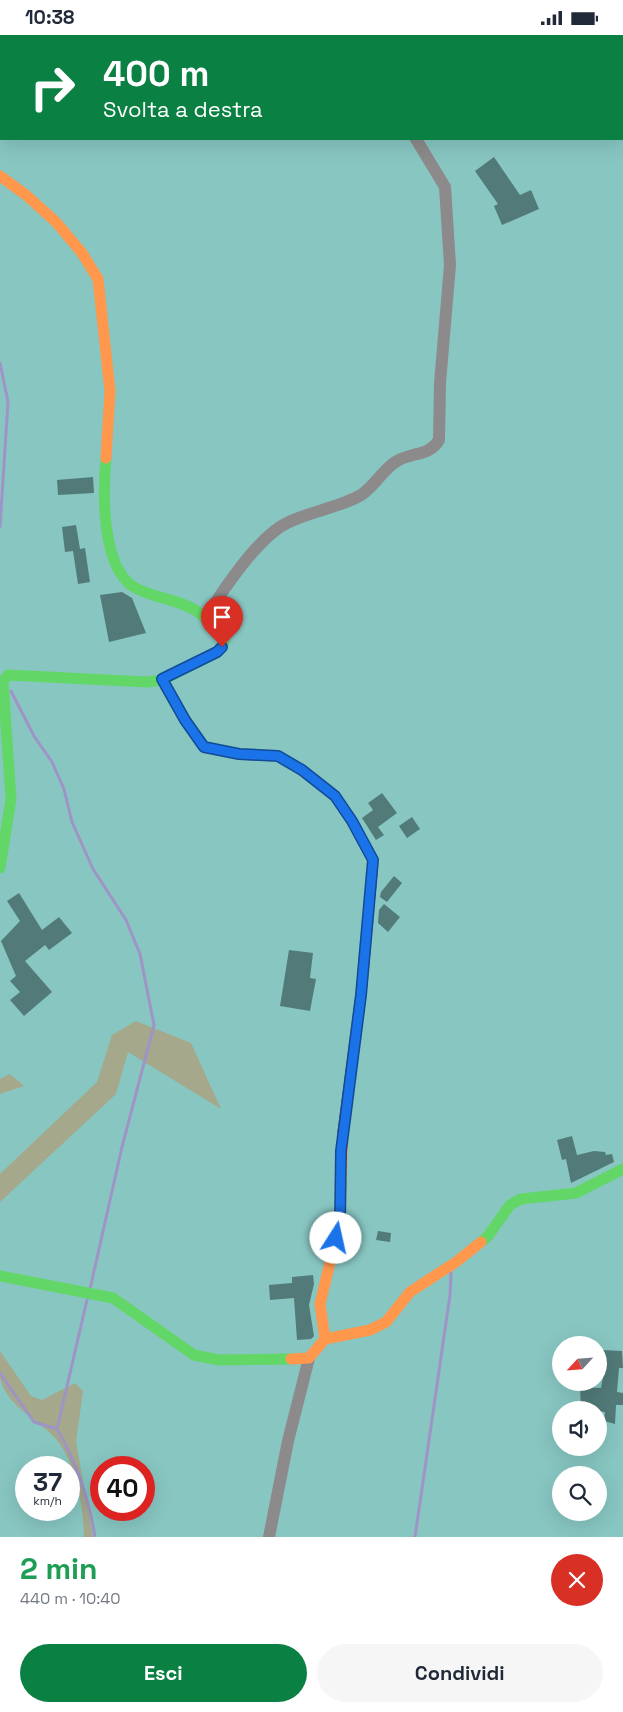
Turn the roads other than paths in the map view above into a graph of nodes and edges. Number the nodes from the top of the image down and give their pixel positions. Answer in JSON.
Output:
{"nodes":[{"id":1,"x":417,"y":140,"type":"edge"},
{"id":2,"x":0,"y":176,"type":"edge"},
{"id":3,"x":206,"y":618,"type":"junction"},
{"id":4,"x":162,"y":679,"type":"junction"},
{"id":5,"x":0,"y":868,"type":"edge"},
{"id":6,"x":623,"y":1169,"type":"edge"},
{"id":7,"x":0,"y":1275,"type":"edge"},
{"id":8,"x":325,"y":1339,"type":"junction"},
{"id":9,"x":309,"y":1358,"type":"junction"},
{"id":10,"x":269,"y":1537,"type":"edge"}],
"edges":[{"from":1,"to":3,"type":"street"},
{"from":2,"to":3,"type":"street"},
{"from":3,"to":4,"type":"street"},
{"from":4,"to":5,"type":"street"},
{"from":4,"to":8,"type":"street"},
{"from":6,"to":8,"type":"street"},
{"from":7,"to":9,"type":"street"},
{"from":8,"to":9,"type":"street"},
{"from":9,"to":10,"type":"street"}]}
